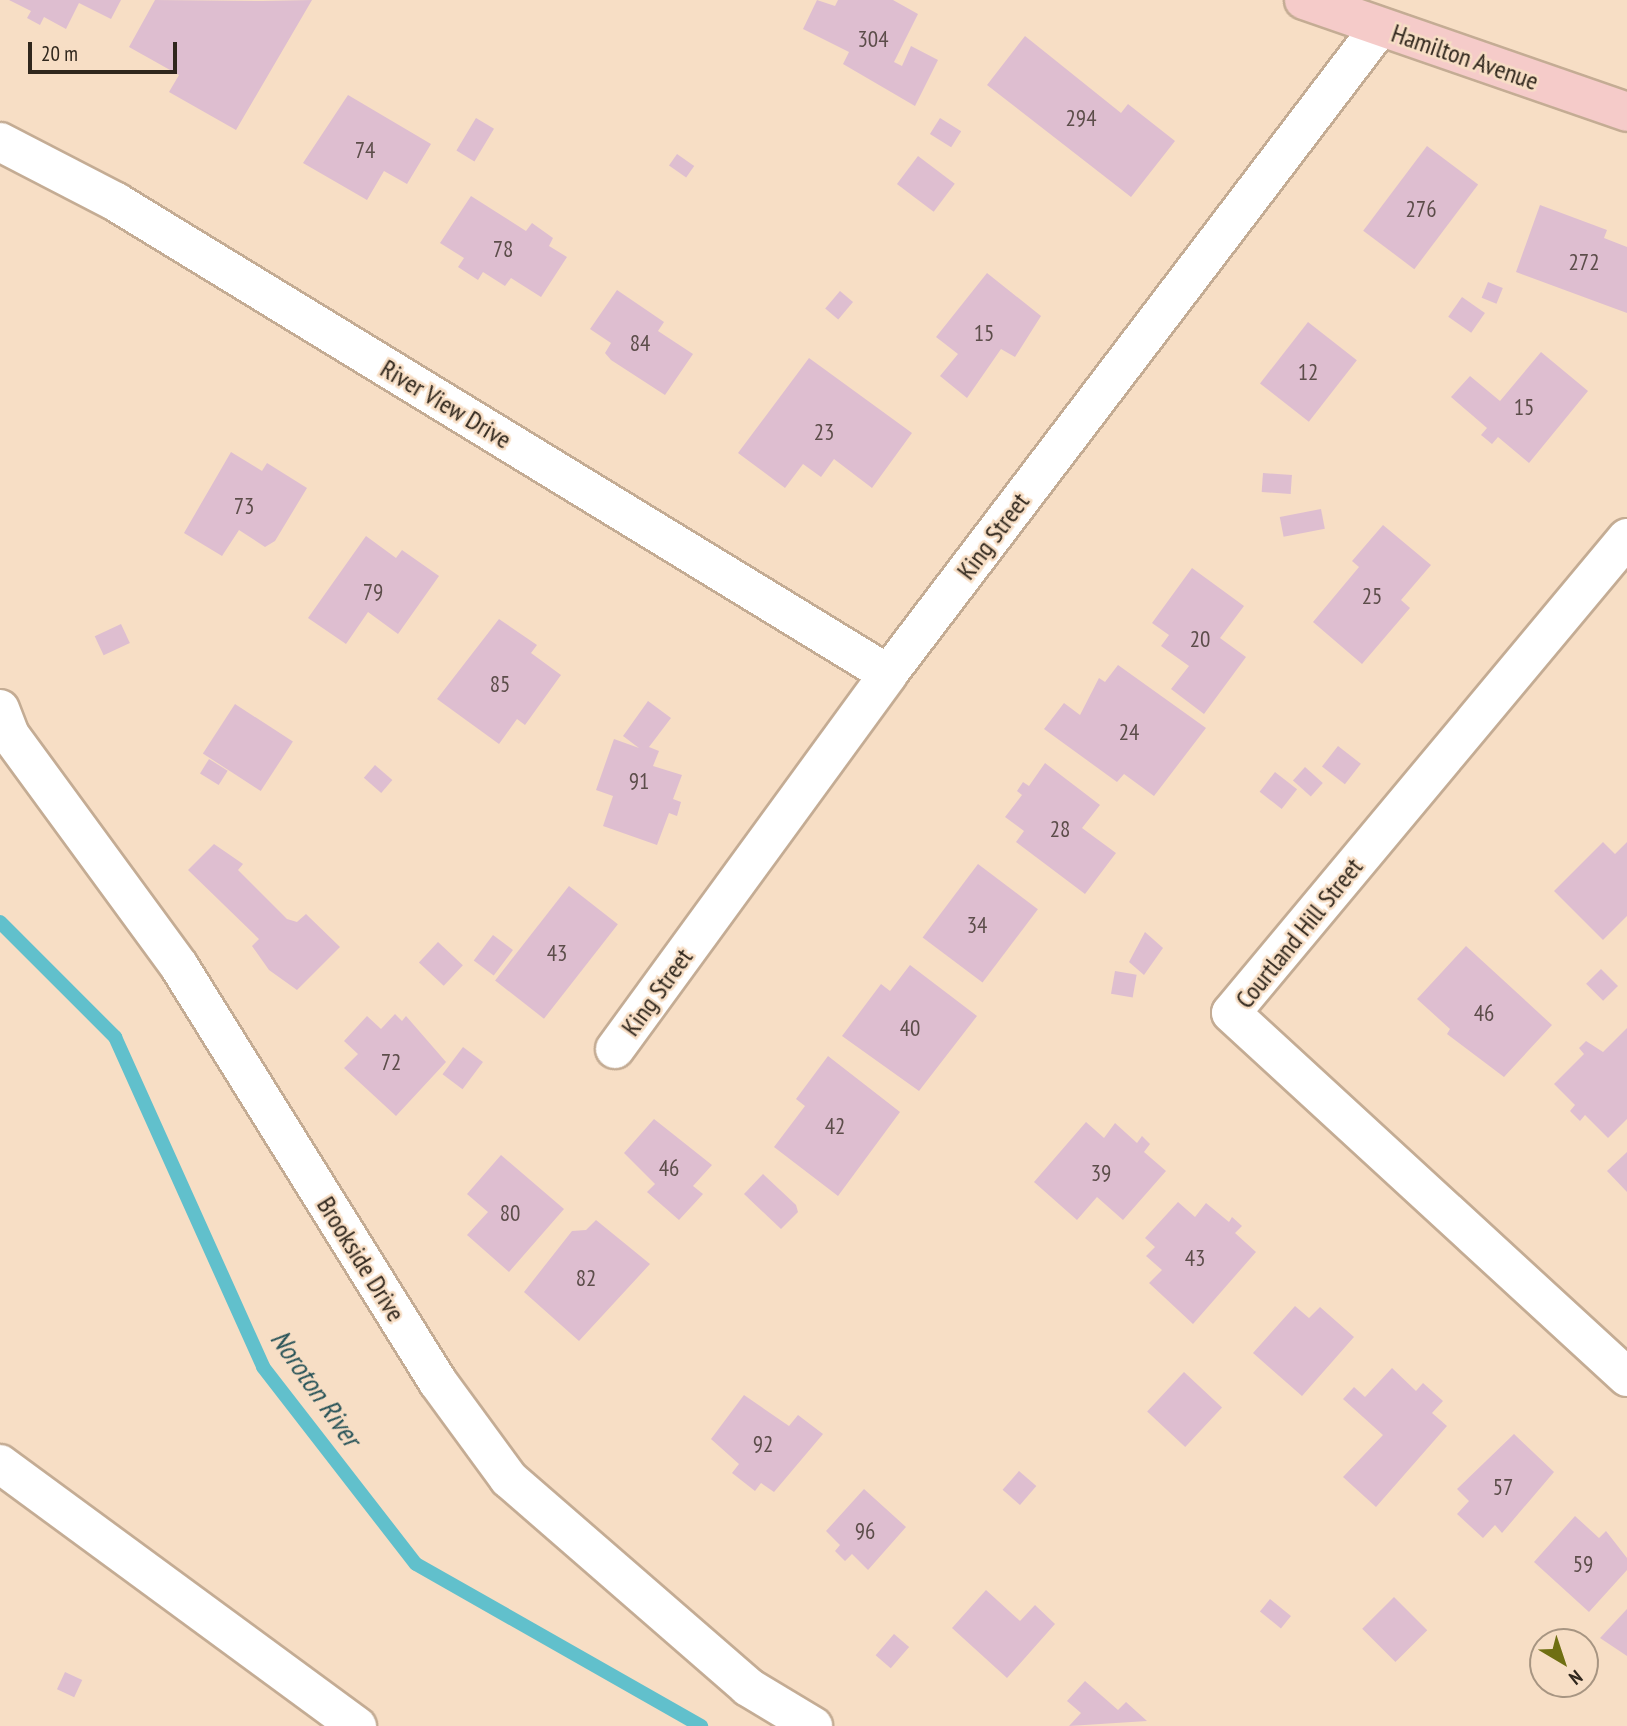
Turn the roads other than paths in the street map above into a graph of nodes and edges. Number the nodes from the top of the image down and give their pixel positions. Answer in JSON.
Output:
{"nodes":[{"id":1,"x":1304,"y":0,"type":"edge"},
{"id":2,"x":1379,"y":27,"type":"junction"},
{"id":3,"x":1627,"y":112,"type":"edge"},
{"id":4,"x":0,"y":142,"type":"edge"},
{"id":5,"x":1627,"y":538,"type":"edge"},
{"id":6,"x":888,"y":674,"type":"junction"},
{"id":7,"x":0,"y":709,"type":"edge"},
{"id":8,"x":615,"y":1049,"type":"dead end"},
{"id":9,"x":1627,"y":1377,"type":"edge"},
{"id":10,"x":0,"y":1464,"type":"edge"},
{"id":11,"x":357,"y":1726,"type":"edge"},
{"id":12,"x":813,"y":1726,"type":"edge"}],
"edges":[{"from":1,"to":2,"type":"street","name":"Hamilton Avenue"},
{"from":2,"to":3,"type":"street","name":"Hamilton Avenue"},
{"from":2,"to":6,"type":"street","name":"King Street"},
{"from":4,"to":6,"type":"street","name":"River View Drive"},
{"from":5,"to":9,"type":"street","name":"Courtland Hill Street"},
{"from":6,"to":8,"type":"street","name":"King Street"},
{"from":7,"to":12,"type":"street","name":"Brookside Drive"},
{"from":10,"to":11,"type":"street"}]}
